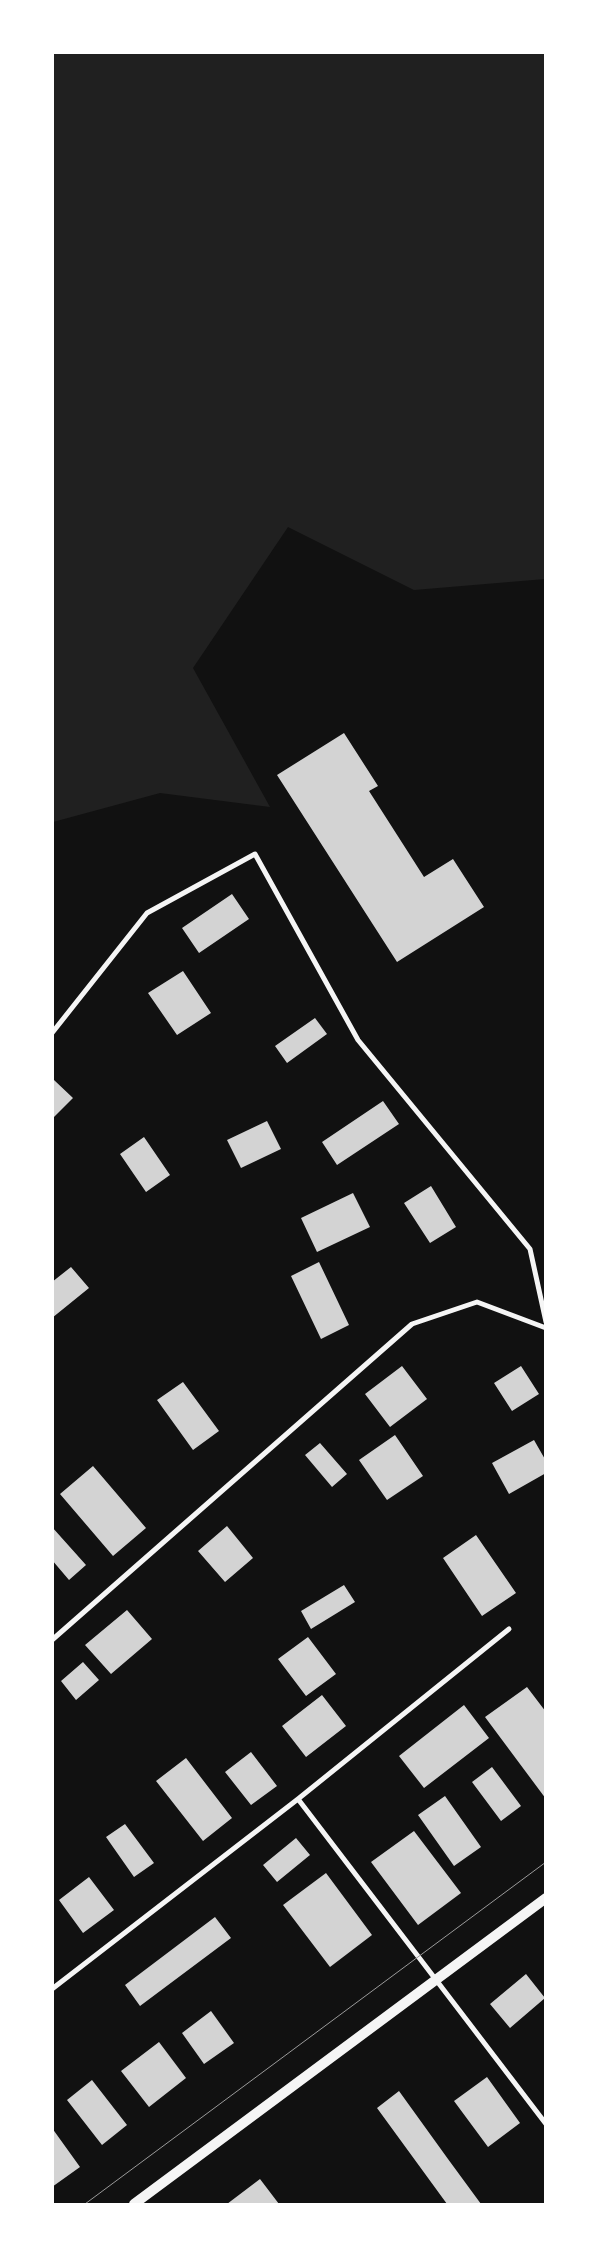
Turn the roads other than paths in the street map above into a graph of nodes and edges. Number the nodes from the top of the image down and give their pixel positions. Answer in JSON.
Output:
{"nodes":[{"id":1,"x":52,"y":1033,"type":"edge"},
{"id":2,"x":546,"y":1322,"type":"edge"},
{"id":3,"x":546,"y":1328,"type":"edge"},
{"id":4,"x":509,"y":1629,"type":"dead end"},
{"id":5,"x":52,"y":1640,"type":"edge"},
{"id":6,"x":298,"y":1799,"type":"junction"},
{"id":7,"x":546,"y":1898,"type":"edge"},
{"id":8,"x":435,"y":1979,"type":"junction"},
{"id":9,"x":52,"y":1990,"type":"edge"},
{"id":10,"x":546,"y":2124,"type":"edge"},
{"id":11,"x":134,"y":2204,"type":"edge"}],
"edges":[{"from":1,"to":2,"type":"street"},
{"from":3,"to":5,"type":"street"},
{"from":4,"to":6,"type":"street"},
{"from":6,"to":8,"type":"street"},
{"from":6,"to":9,"type":"street"},
{"from":7,"to":8,"type":"main road"},
{"from":8,"to":10,"type":"street"},
{"from":8,"to":11,"type":"main road"}]}
